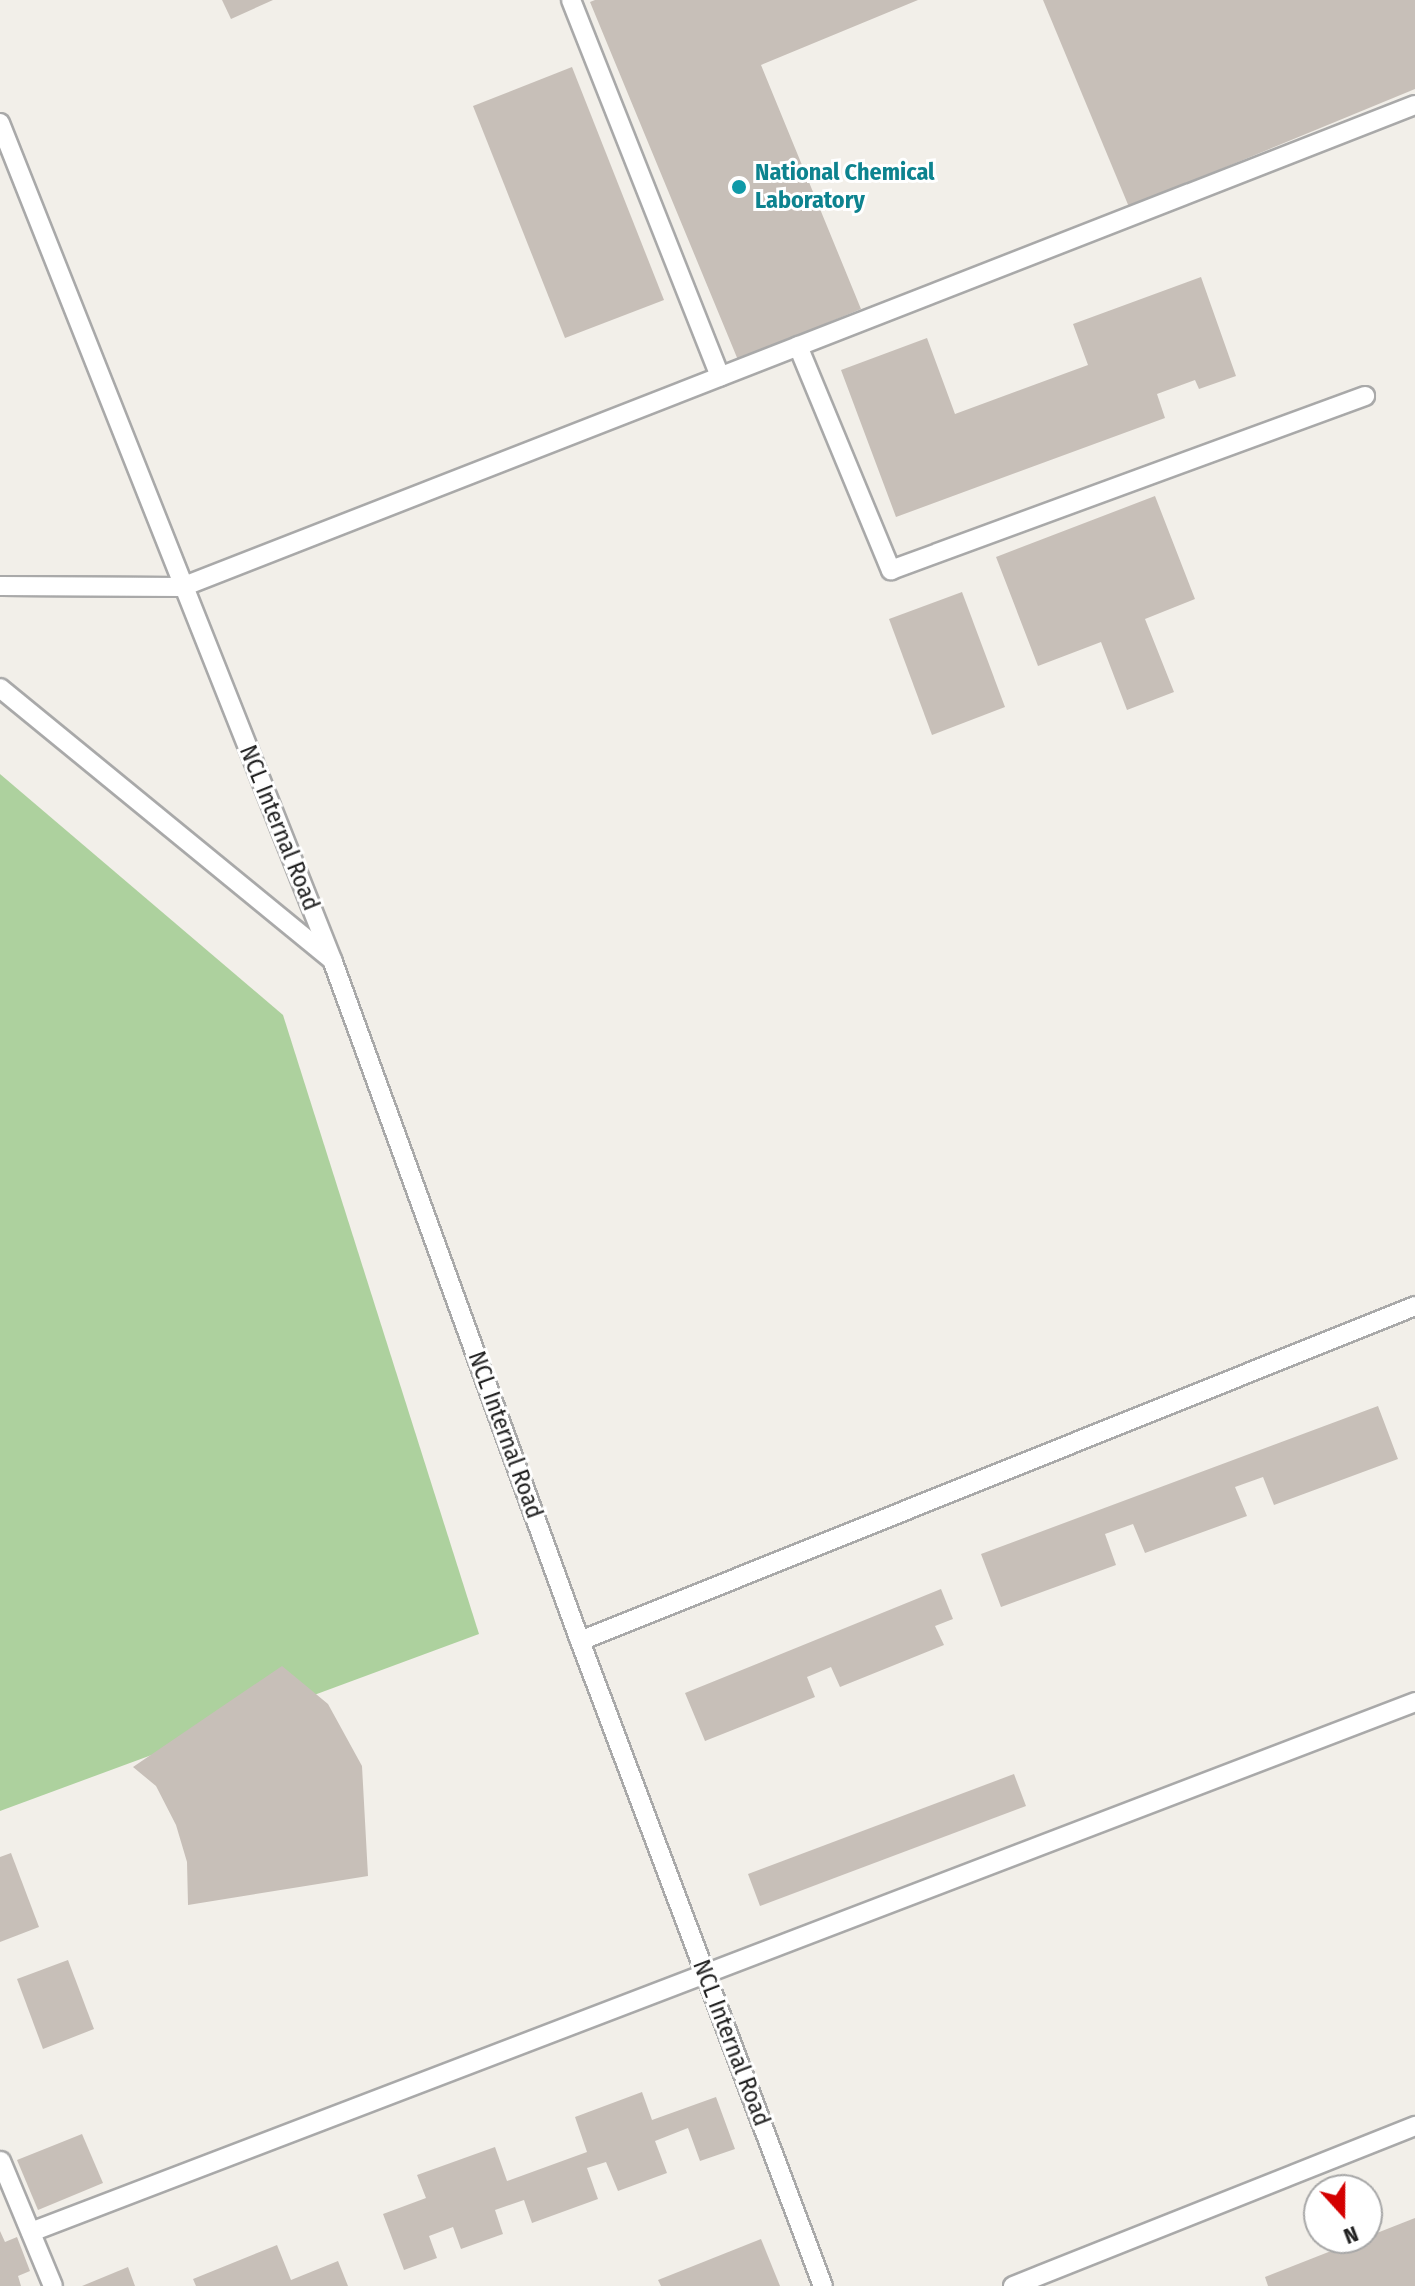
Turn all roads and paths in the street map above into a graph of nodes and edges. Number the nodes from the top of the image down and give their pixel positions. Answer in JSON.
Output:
{"nodes":[{"id":1,"x":571,"y":0,"type":"edge"},
{"id":2,"x":1415,"y":105,"type":"edge"},
{"id":3,"x":0,"y":123,"type":"edge"},
{"id":4,"x":798,"y":346,"type":"junction"},
{"id":5,"x":720,"y":377,"type":"junction"},
{"id":6,"x":1365,"y":396,"type":"dead end"},
{"id":7,"x":0,"y":586,"type":"edge"},
{"id":8,"x":182,"y":587,"type":"junction"},
{"id":9,"x":0,"y":688,"type":"edge"},
{"id":10,"x":333,"y":962,"type":"junction"},
{"id":11,"x":1415,"y":1306,"type":"edge"},
{"id":12,"x":580,"y":1641,"type":"junction"},
{"id":13,"x":1415,"y":1702,"type":"edge"},
{"id":14,"x":706,"y":1975,"type":"junction"},
{"id":15,"x":1415,"y":2126,"type":"edge"},
{"id":16,"x":1,"y":2161,"type":"edge"},
{"id":17,"x":31,"y":2232,"type":"junction"},
{"id":18,"x":53,"y":2286,"type":"edge"},
{"id":19,"x":823,"y":2286,"type":"edge"},
{"id":20,"x":1013,"y":2286,"type":"edge"}],
"edges":[{"from":1,"to":5,"type":"lane"},
{"from":2,"to":4,"type":"lane"},
{"from":3,"to":8,"type":"lane","name":"NCL Internal Road"},
{"from":4,"to":5,"type":"lane"},
{"from":4,"to":6,"type":"lane"},
{"from":5,"to":8,"type":"lane"},
{"from":7,"to":8,"type":"lane"},
{"from":8,"to":10,"type":"lane","name":"NCL Internal Road"},
{"from":9,"to":10,"type":"lane"},
{"from":10,"to":12,"type":"lane","name":"NCL Internal Road"},
{"from":11,"to":12,"type":"lane"},
{"from":12,"to":14,"type":"lane","name":"NCL Internal Road"},
{"from":13,"to":14,"type":"lane"},
{"from":14,"to":17,"type":"lane"},
{"from":14,"to":19,"type":"lane","name":"NCL Internal Road"},
{"from":15,"to":20,"type":"lane"},
{"from":16,"to":17,"type":"lane"},
{"from":17,"to":18,"type":"lane"}]}
